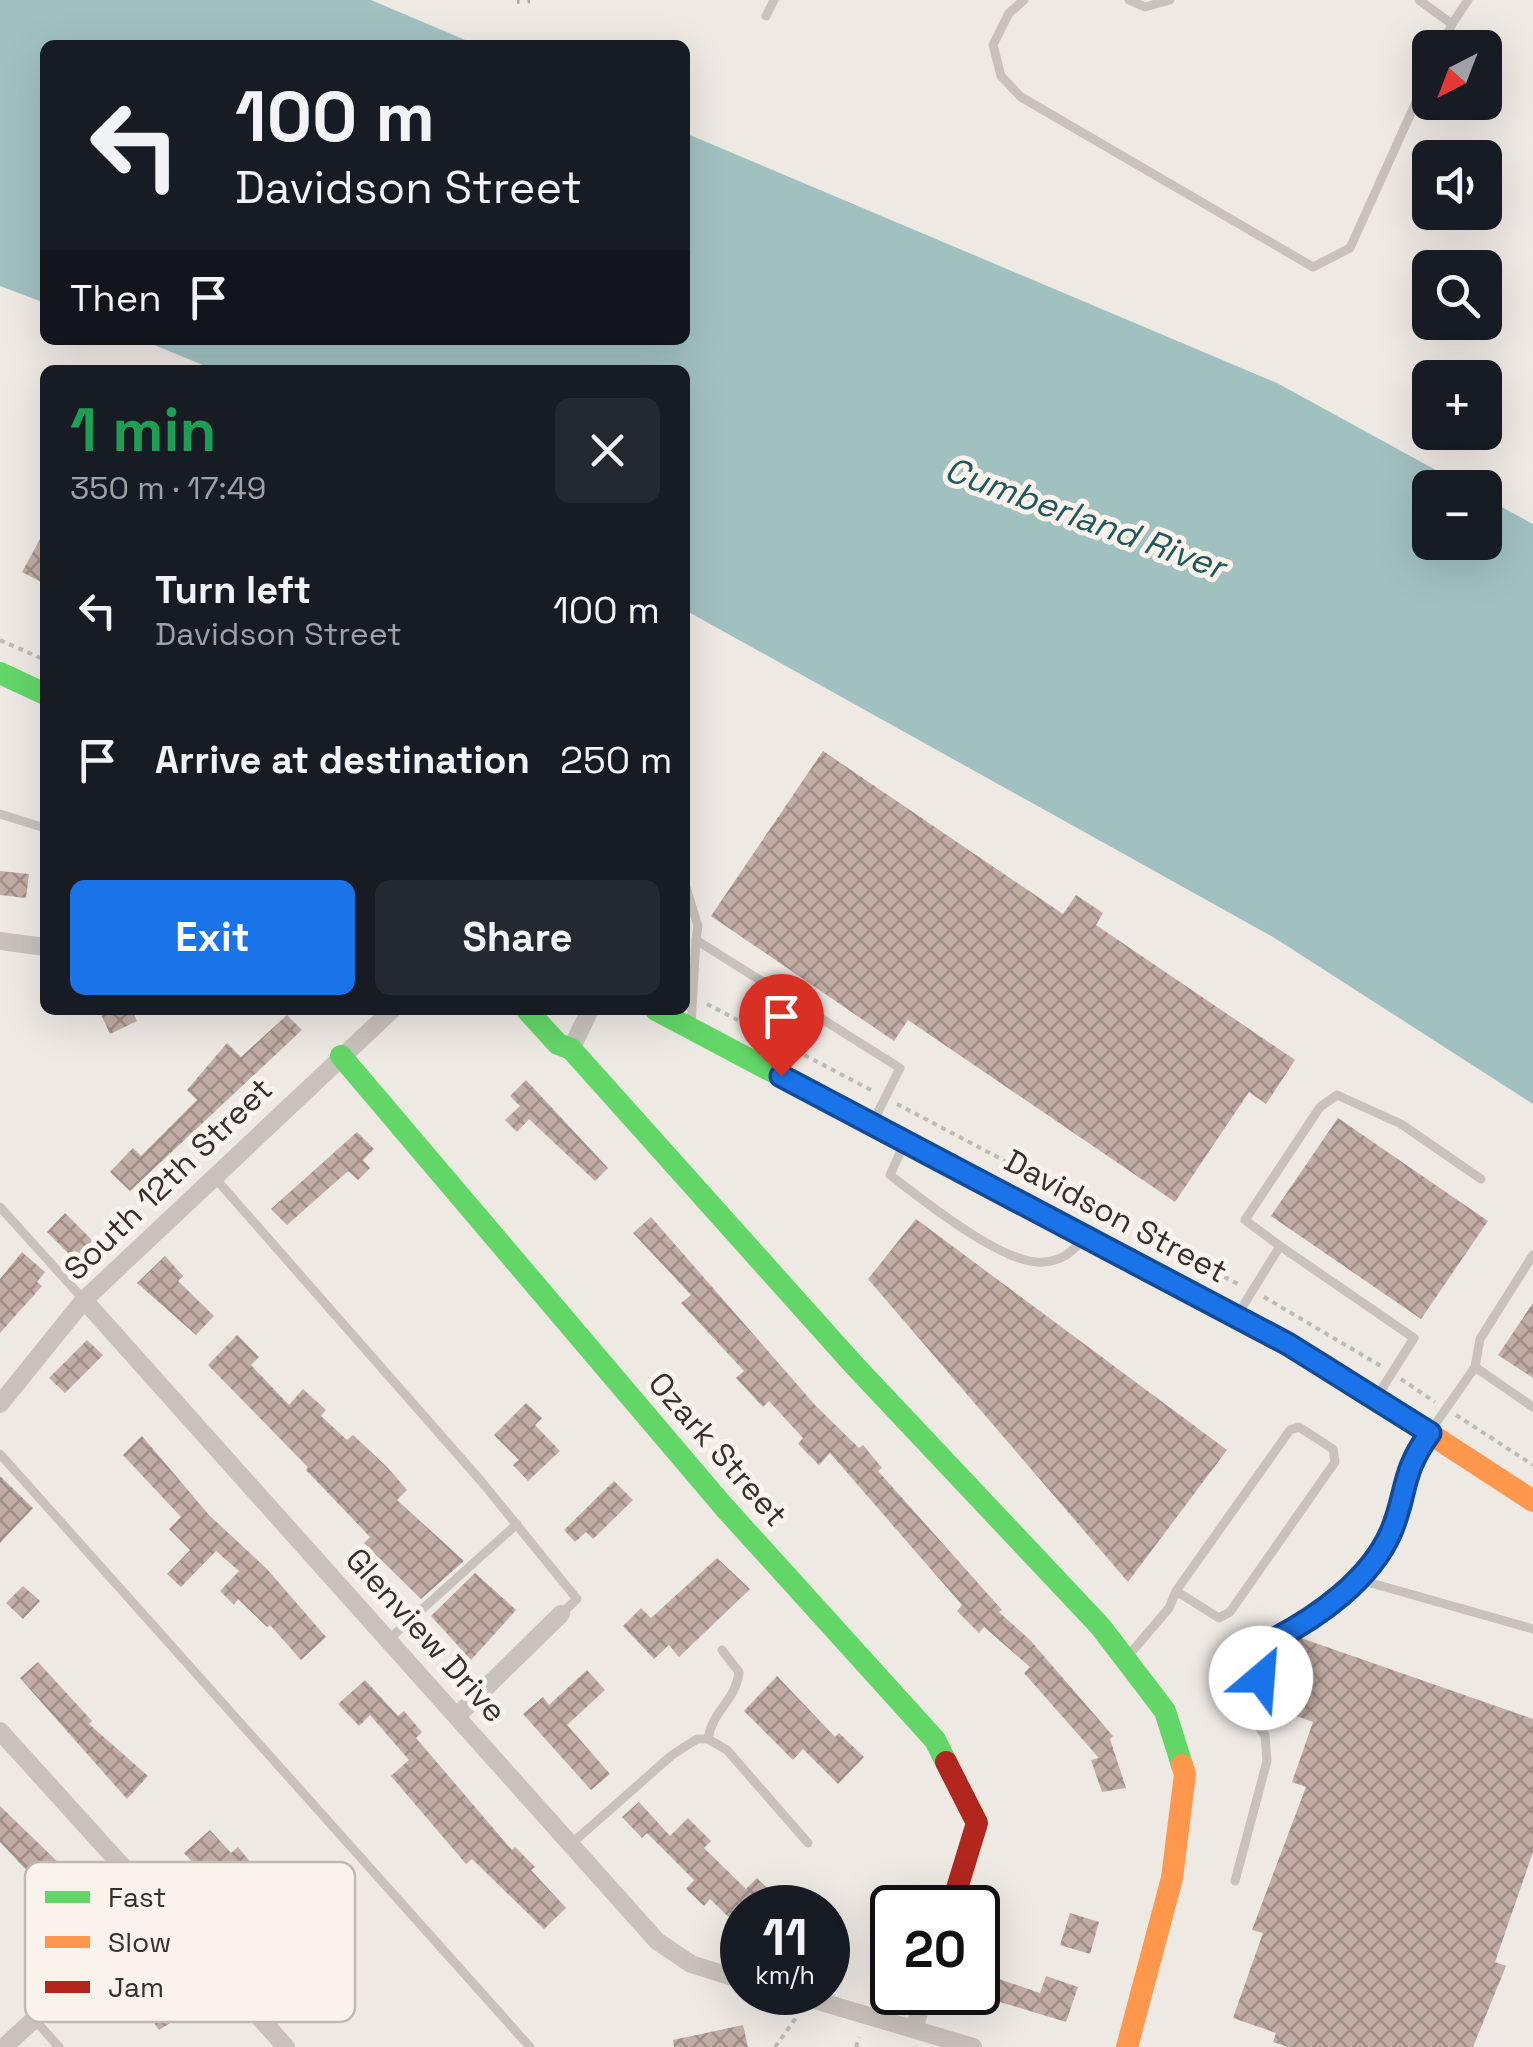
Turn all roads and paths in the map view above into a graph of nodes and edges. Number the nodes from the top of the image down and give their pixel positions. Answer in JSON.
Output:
{"nodes":[{"id":1,"x":774,"y":0,"type":"edge"},
{"id":2,"x":1024,"y":0,"type":"edge"},
{"id":3,"x":1129,"y":0,"type":"edge"},
{"id":4,"x":1170,"y":0,"type":"edge"},
{"id":5,"x":1420,"y":0,"type":"edge"},
{"id":6,"x":1468,"y":0,"type":"edge"},
{"id":7,"x":766,"y":16,"type":"dead end"},
{"id":8,"x":1452,"y":24,"type":"junction"},
{"id":9,"x":1449,"y":30,"type":"edge"},
{"id":10,"x":1412,"y":111,"type":"edge"},
{"id":11,"x":0,"y":640,"type":"edge"},
{"id":12,"x":40,"y":658,"type":"edge"},
{"id":13,"x":0,"y":673,"type":"edge"},
{"id":14,"x":40,"y":692,"type":"edge"},
{"id":15,"x":0,"y":814,"type":"edge"},
{"id":16,"x":40,"y":826,"type":"edge"},
{"id":17,"x":690,"y":900,"type":"edge"},
{"id":18,"x":696,"y":940,"type":"junction"},
{"id":19,"x":0,"y":941,"type":"edge"},
{"id":20,"x":40,"y":946,"type":"edge"},
{"id":21,"x":693,"y":996,"type":"junction"},
{"id":22,"x":386,"y":1015,"type":"edge"},
{"id":23,"x":532,"y":1015,"type":"edge"},
{"id":24,"x":588,"y":1015,"type":"edge"},
{"id":25,"x":665,"y":1015,"type":"edge"},
{"id":26,"x":691,"y":1029,"type":"junction"},
{"id":27,"x":571,"y":1049,"type":"junction"},
{"id":28,"x":341,"y":1056,"type":"junction"},
{"id":29,"x":885,"y":1098,"type":"junction"},
{"id":30,"x":872,"y":1124,"type":"junction"},
{"id":31,"x":905,"y":1142,"type":"junction"},
{"id":32,"x":213,"y":1176,"type":"junction"},
{"id":33,"x":1481,"y":1179,"type":"dead end"},
{"id":34,"x":0,"y":1206,"type":"edge"},
{"id":35,"x":1086,"y":1237,"type":"junction"},
{"id":36,"x":1280,"y":1246,"type":"junction"},
{"id":37,"x":1533,"y":1256,"type":"edge"},
{"id":38,"x":1252,"y":1291,"type":"junction"},
{"id":39,"x":84,"y":1300,"type":"junction"},
{"id":40,"x":1237,"y":1316,"type":"junction"},
{"id":41,"x":1475,"y":1367,"type":"junction"},
{"id":42,"x":1393,"y":1374,"type":"junction"},
{"id":43,"x":1376,"y":1398,"type":"junction"},
{"id":44,"x":0,"y":1404,"type":"edge"},
{"id":45,"x":1533,"y":1407,"type":"edge"},
{"id":46,"x":1446,"y":1409,"type":"junction"},
{"id":47,"x":1430,"y":1433,"type":"junction"},
{"id":48,"x":0,"y":1454,"type":"edge"},
{"id":49,"x":1533,"y":1465,"type":"edge"},
{"id":50,"x":1533,"y":1501,"type":"edge"},
{"id":51,"x":518,"y":1524,"type":"junction"},
{"id":52,"x":1357,"y":1579,"type":"junction"},
{"id":53,"x":1176,"y":1592,"type":"junction"},
{"id":54,"x":561,"y":1614,"type":"joint"},
{"id":55,"x":1533,"y":1629,"type":"edge"},
{"id":56,"x":389,"y":1639,"type":"junction"},
{"id":57,"x":722,"y":1650,"type":"dead end"},
{"id":58,"x":1127,"y":1658,"type":"junction"},
{"id":59,"x":458,"y":1716,"type":"junction"},
{"id":60,"x":0,"y":1731,"type":"edge"},
{"id":61,"x":708,"y":1738,"type":"junction"},
{"id":62,"x":808,"y":1843,"type":"dead end"},
{"id":63,"x":572,"y":1844,"type":"junction"},
{"id":64,"x":119,"y":1862,"type":"edge"},
{"id":65,"x":1236,"y":1881,"type":"dead end"},
{"id":66,"x":958,"y":1885,"type":"edge"},
{"id":67,"x":720,"y":1972,"type":"edge"},
{"id":68,"x":850,"y":2009,"type":"edge"},
{"id":69,"x":918,"y":2015,"type":"edge"},
{"id":70,"x":796,"y":2018,"type":"dead end"},
{"id":71,"x":31,"y":2022,"type":"edge"},
{"id":72,"x":37,"y":2022,"type":"edge"},
{"id":73,"x":263,"y":2022,"type":"edge"},
{"id":74,"x":914,"y":2026,"type":"junction"},
{"id":75,"x":859,"y":2037,"type":"dead end"},
{"id":76,"x":4,"y":2047,"type":"edge"},
{"id":77,"x":59,"y":2047,"type":"edge"},
{"id":78,"x":286,"y":2047,"type":"edge"},
{"id":79,"x":530,"y":2047,"type":"edge"},
{"id":80,"x":775,"y":2047,"type":"edge"},
{"id":81,"x":856,"y":2047,"type":"edge"},
{"id":82,"x":974,"y":2047,"type":"edge"},
{"id":83,"x":1127,"y":2047,"type":"edge"}],
"edges":[{"from":1,"to":7,"type":"lane"},
{"from":2,"to":10,"type":"lane"},
{"from":3,"to":4,"type":"lane"},
{"from":5,"to":8,"type":"lane"},
{"from":6,"to":8,"type":"lane"},
{"from":8,"to":9,"type":"lane"},
{"from":11,"to":12,"type":"path"},
{"from":13,"to":14,"type":"street"},
{"from":15,"to":16,"type":"lane"},
{"from":17,"to":18,"type":"lane"},
{"from":18,"to":21,"type":"lane"},
{"from":18,"to":29,"type":"lane"},
{"from":19,"to":20,"type":"street"},
{"from":21,"to":26,"type":"lane"},
{"from":21,"to":29,"type":"path"},
{"from":22,"to":28,"type":"street","name":"South 12th Street"},
{"from":23,"to":27,"type":"street"},
{"from":24,"to":27,"type":"street"},
{"from":25,"to":26,"type":"street","name":"Davidson Street"},
{"from":26,"to":30,"type":"street","name":"Davidson Street"},
{"from":27,"to":58,"type":"street"},
{"from":28,"to":32,"type":"street","name":"South 12th Street"},
{"from":28,"to":66,"type":"street","name":"Ozark Street"},
{"from":29,"to":30,"type":"lane"},
{"from":29,"to":38,"type":"path"},
{"from":30,"to":31,"type":"street","name":"Davidson Street"},
{"from":31,"to":35,"type":"street","name":"Davidson Street"},
{"from":31,"to":35,"type":"lane"},
{"from":32,"to":39,"type":"street","name":"South 12th Street"},
{"from":32,"to":51,"type":"lane"},
{"from":33,"to":36,"type":"lane"},
{"from":34,"to":39,"type":"lane"},
{"from":35,"to":40,"type":"street","name":"Davidson Street"},
{"from":36,"to":38,"type":"lane"},
{"from":36,"to":42,"type":"lane"},
{"from":37,"to":41,"type":"lane"},
{"from":38,"to":40,"type":"lane"},
{"from":38,"to":42,"type":"path"},
{"from":39,"to":44,"type":"street","name":"South 12th Street"},
{"from":39,"to":56,"type":"street","name":"Glenview Drive"},
{"from":40,"to":43,"type":"street","name":"Davidson Street"},
{"from":41,"to":45,"type":"lane"},
{"from":41,"to":46,"type":"lane"},
{"from":42,"to":43,"type":"lane"},
{"from":42,"to":46,"type":"path"},
{"from":43,"to":47,"type":"street","name":"Davidson Street"},
{"from":46,"to":47,"type":"lane"},
{"from":46,"to":49,"type":"path"},
{"from":47,"to":50,"type":"street","name":"Davidson Street"},
{"from":47,"to":52,"type":"lane"},
{"from":48,"to":79,"type":"lane"},
{"from":51,"to":54,"type":"lane"},
{"from":51,"to":56,"type":"lane"},
{"from":52,"to":55,"type":"lane"},
{"from":52,"to":65,"type":"lane"},
{"from":53,"to":53,"type":"lane"},
{"from":53,"to":58,"type":"lane"},
{"from":54,"to":59,"type":"street"},
{"from":56,"to":59,"type":"street","name":"Glenview Drive"},
{"from":57,"to":61,"type":"lane"},
{"from":58,"to":83,"type":"street"},
{"from":59,"to":63,"type":"street","name":"Glenview Drive"},
{"from":60,"to":64,"type":"street"},
{"from":61,"to":62,"type":"lane"},
{"from":61,"to":63,"type":"lane"},
{"from":63,"to":67,"type":"street","name":"Glenview Drive"},
{"from":68,"to":74,"type":"street"},
{"from":69,"to":74,"type":"street"},
{"from":70,"to":80,"type":"path"},
{"from":71,"to":76,"type":"street"},
{"from":72,"to":77,"type":"lane"},
{"from":73,"to":78,"type":"street"},
{"from":74,"to":82,"type":"street"},
{"from":75,"to":81,"type":"path"}]}
